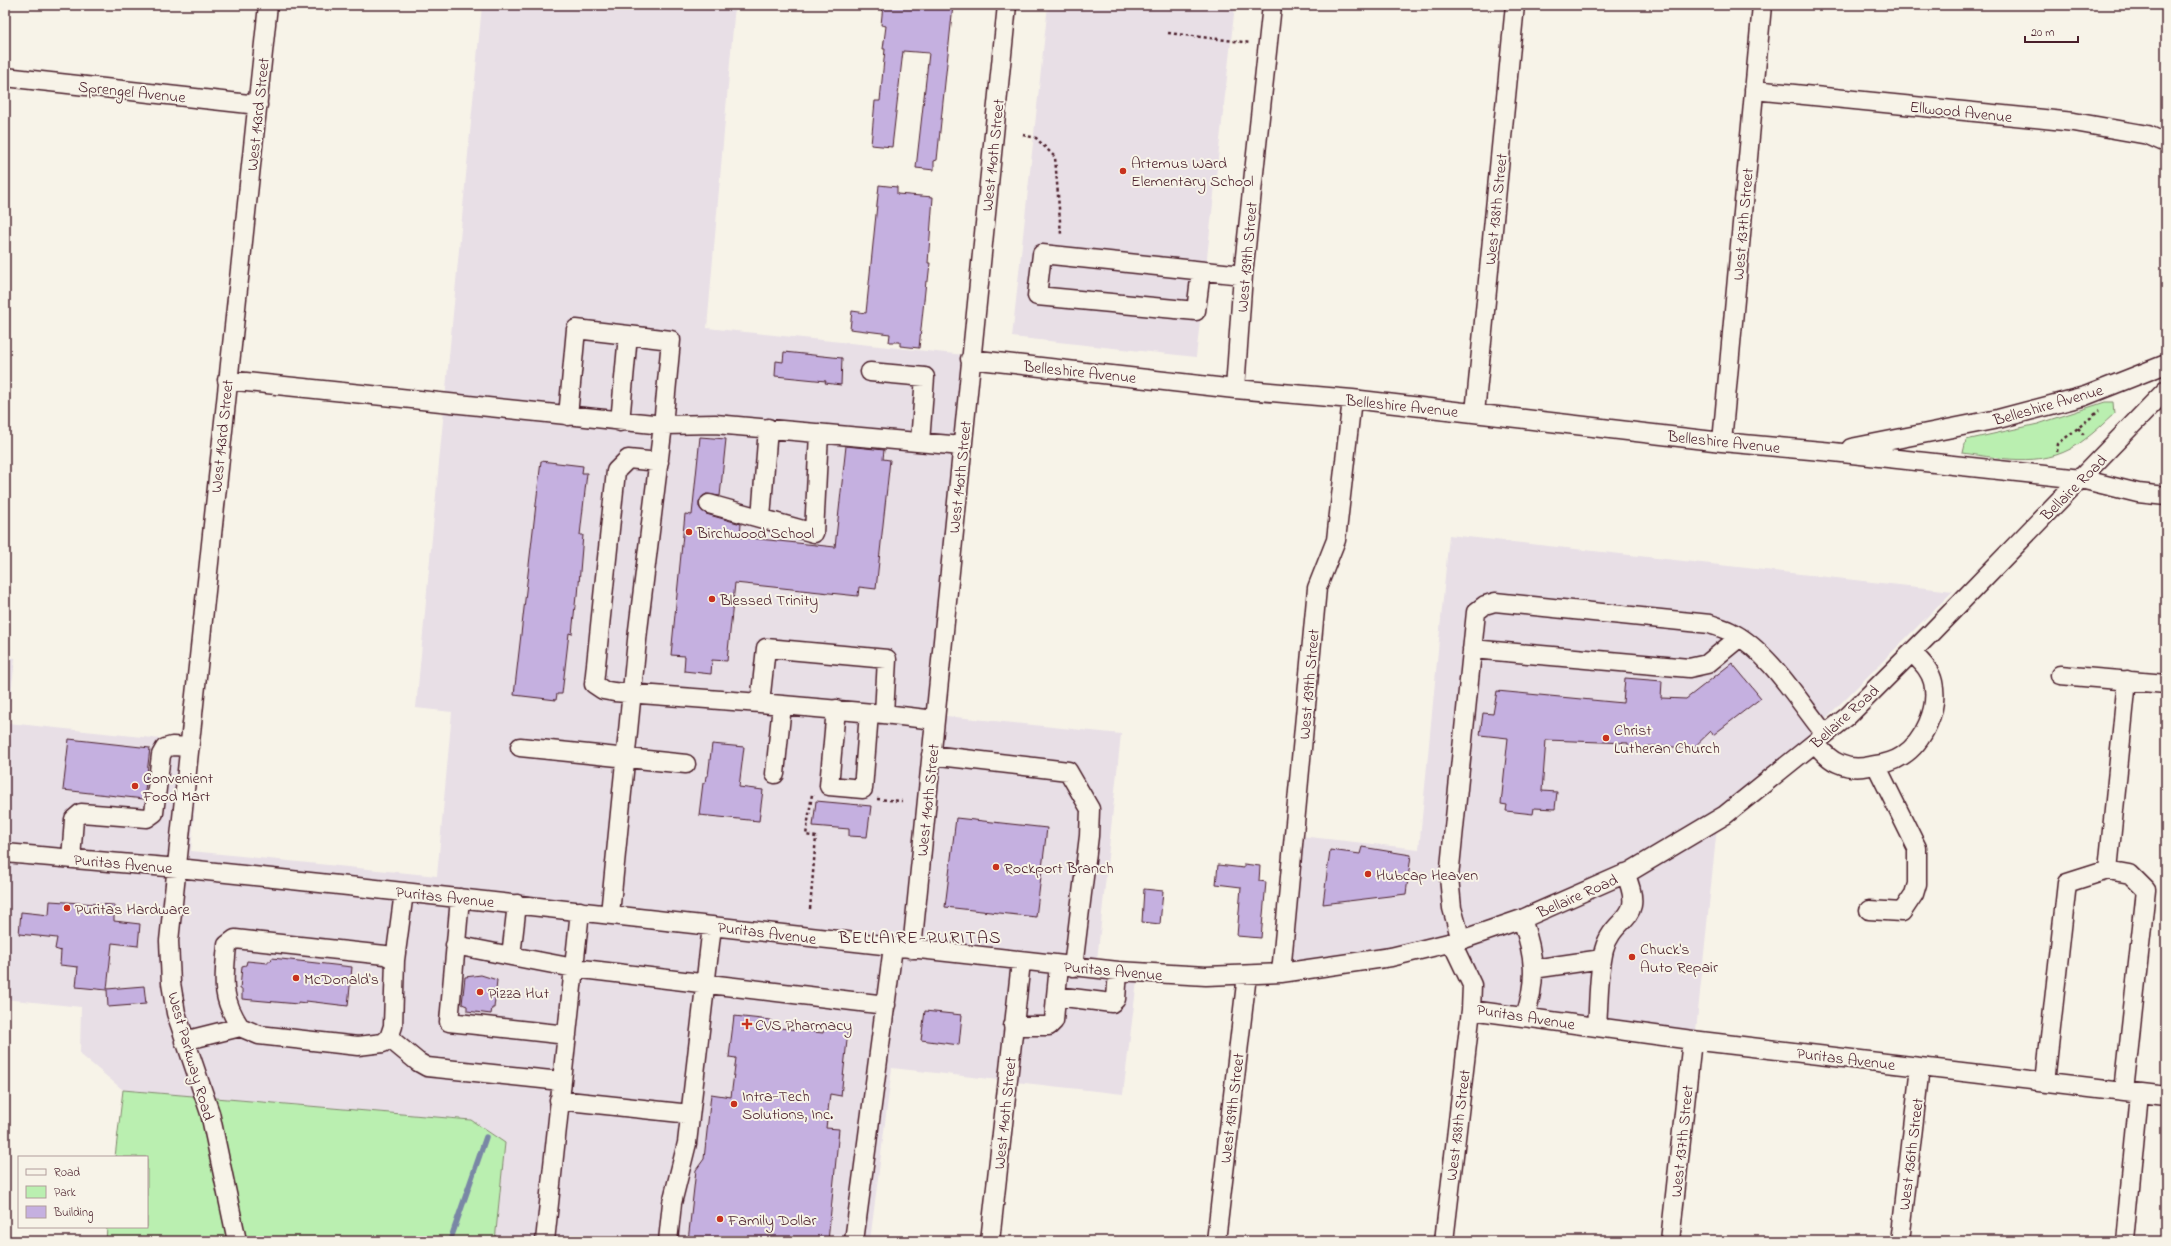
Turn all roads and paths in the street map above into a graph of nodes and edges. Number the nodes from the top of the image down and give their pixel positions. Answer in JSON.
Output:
{"nodes":[{"id":1,"x":268,"y":5,"type":"edge"},
{"id":2,"x":1008,"y":5,"type":"edge"},
{"id":3,"x":1272,"y":5,"type":"edge"},
{"id":4,"x":1515,"y":5,"type":"edge"},
{"id":5,"x":1762,"y":5,"type":"edge"},
{"id":6,"x":1168,"y":33,"type":"dead end"},
{"id":7,"x":1252,"y":43,"type":"dead end"},
{"id":8,"x":5,"y":77,"type":"edge"},
{"id":9,"x":1754,"y":90,"type":"junction"},
{"id":10,"x":258,"y":105,"type":"junction"},
{"id":11,"x":1023,"y":135,"type":"dead end"},
{"id":12,"x":2166,"y":142,"type":"edge"},
{"id":13,"x":1061,"y":234,"type":"dead end"},
{"id":14,"x":1201,"y":271,"type":"junction"},
{"id":15,"x":1243,"y":275,"type":"junction"},
{"id":16,"x":628,"y":336,"type":"junction"},
{"id":17,"x":970,"y":359,"type":"junction"},
{"id":18,"x":2166,"y":364,"type":"edge"},
{"id":19,"x":870,"y":372,"type":"dead end"},
{"id":20,"x":227,"y":380,"type":"junction"},
{"id":21,"x":1235,"y":389,"type":"junction"},
{"id":22,"x":2166,"y":390,"type":"edge"},
{"id":23,"x":1352,"y":399,"type":"junction"},
{"id":24,"x":2104,"y":407,"type":"dead end"},
{"id":25,"x":1475,"y":413,"type":"junction"},
{"id":26,"x":568,"y":416,"type":"junction"},
{"id":27,"x":620,"y":422,"type":"junction"},
{"id":28,"x":663,"y":425,"type":"junction"},
{"id":29,"x":768,"y":428,"type":"junction"},
{"id":30,"x":2078,"y":428,"type":"junction"},
{"id":31,"x":819,"y":433,"type":"junction"},
{"id":32,"x":2085,"y":436,"type":"dead end"},
{"id":33,"x":920,"y":442,"type":"junction"},
{"id":34,"x":1722,"y":442,"type":"junction"},
{"id":35,"x":962,"y":446,"type":"junction"},
{"id":36,"x":1833,"y":452,"type":"junction"},
{"id":37,"x":2057,"y":452,"type":"dead end"},
{"id":38,"x":659,"y":462,"type":"junction"},
{"id":39,"x":2081,"y":479,"type":"junction"},
{"id":40,"x":2166,"y":496,"type":"edge"},
{"id":41,"x":710,"y":504,"type":"dead end"},
{"id":42,"x":761,"y":518,"type":"junction"},
{"id":43,"x":1740,"y":637,"type":"junction"},
{"id":44,"x":1472,"y":649,"type":"junction"},
{"id":45,"x":1912,"y":652,"type":"junction"},
{"id":46,"x":2060,"y":675,"type":"dead end"},
{"id":47,"x":2127,"y":680,"type":"junction"},
{"id":48,"x":2166,"y":684,"type":"edge"},
{"id":49,"x":632,"y":694,"type":"junction"},
{"id":50,"x":760,"y":703,"type":"junction"},
{"id":51,"x":782,"y":705,"type":"junction"},
{"id":52,"x":836,"y":709,"type":"junction"},
{"id":53,"x":876,"y":713,"type":"junction"},
{"id":54,"x":935,"y":720,"type":"junction"},
{"id":55,"x":1820,"y":738,"type":"junction"},
{"id":56,"x":190,"y":747,"type":"junction"},
{"id":57,"x":520,"y":747,"type":"dead end"},
{"id":58,"x":931,"y":755,"type":"junction"},
{"id":59,"x":625,"y":757,"type":"junction"},
{"id":60,"x":686,"y":764,"type":"dead end"},
{"id":61,"x":1876,"y":765,"type":"junction"},
{"id":62,"x":775,"y":774,"type":"dead end"},
{"id":63,"x":819,"y":795,"type":"dead end"},
{"id":64,"x":872,"y":799,"type":"dead end"},
{"id":65,"x":902,"y":801,"type":"dead end"},
{"id":66,"x":5,"y":853,"type":"edge"},
{"id":67,"x":71,"y":859,"type":"junction"},
{"id":68,"x":178,"y":868,"type":"junction"},
{"id":69,"x":2108,"y":870,"type":"junction"},
{"id":70,"x":1625,"y":873,"type":"junction"},
{"id":71,"x":404,"y":892,"type":"junction"},
{"id":72,"x":460,"y":898,"type":"junction"},
{"id":73,"x":517,"y":904,"type":"junction"},
{"id":74,"x":810,"y":909,"type":"dead end"},
{"id":75,"x":1869,"y":910,"type":"dead end"},
{"id":76,"x":580,"y":911,"type":"junction"},
{"id":77,"x":610,"y":914,"type":"junction"},
{"id":78,"x":1522,"y":919,"type":"junction"},
{"id":79,"x":712,"y":926,"type":"junction"},
{"id":80,"x":1457,"y":942,"type":"junction"},
{"id":81,"x":455,"y":946,"type":"junction"},
{"id":82,"x":893,"y":947,"type":"junction"},
{"id":83,"x":912,"y":950,"type":"junction"},
{"id":84,"x":512,"y":956,"type":"junction"},
{"id":85,"x":1602,"y":959,"type":"junction"},
{"id":86,"x":394,"y":960,"type":"junction"},
{"id":87,"x":1021,"y":962,"type":"junction"},
{"id":88,"x":1066,"y":967,"type":"junction"},
{"id":89,"x":574,"y":968,"type":"junction"},
{"id":90,"x":1533,"y":969,"type":"junction"},
{"id":91,"x":1118,"y":971,"type":"junction"},
{"id":92,"x":1281,"y":973,"type":"junction"},
{"id":93,"x":1247,"y":975,"type":"junction"},
{"id":94,"x":705,"y":984,"type":"junction"},
{"id":95,"x":1056,"y":996,"type":"junction"},
{"id":96,"x":886,"y":1005,"type":"junction"},
{"id":97,"x":1471,"y":1010,"type":"junction"},
{"id":98,"x":1525,"y":1017,"type":"junction"},
{"id":99,"x":1013,"y":1026,"type":"junction"},
{"id":100,"x":240,"y":1027,"type":"junction"},
{"id":101,"x":1598,"y":1027,"type":"junction"},
{"id":102,"x":567,"y":1035,"type":"junction"},
{"id":103,"x":389,"y":1038,"type":"junction"},
{"id":104,"x":1692,"y":1040,"type":"junction"},
{"id":105,"x":184,"y":1041,"type":"junction"},
{"id":106,"x":1920,"y":1067,"type":"junction"},
{"id":107,"x":561,"y":1081,"type":"junction"},
{"id":108,"x":2044,"y":1082,"type":"junction"},
{"id":109,"x":2131,"y":1092,"type":"junction"},
{"id":110,"x":2166,"y":1096,"type":"edge"},
{"id":111,"x":559,"y":1100,"type":"junction"},
{"id":112,"x":690,"y":1114,"type":"junction"},
{"id":113,"x":238,"y":1241,"type":"edge"},
{"id":114,"x":545,"y":1241,"type":"edge"},
{"id":115,"x":668,"y":1241,"type":"edge"},
{"id":116,"x":854,"y":1241,"type":"edge"},
{"id":117,"x":990,"y":1241,"type":"edge"},
{"id":118,"x":1216,"y":1241,"type":"edge"},
{"id":119,"x":1444,"y":1241,"type":"edge"},
{"id":120,"x":1670,"y":1241,"type":"edge"},
{"id":121,"x":1900,"y":1241,"type":"edge"},
{"id":122,"x":2125,"y":1241,"type":"edge"}],
"edges":[{"from":1,"to":10,"type":"street","name":"West 143rd Street"},
{"from":2,"to":17,"type":"street","name":"West 140th Street"},
{"from":3,"to":15,"type":"street","name":"West 139th Street"},
{"from":4,"to":25,"type":"street","name":"West 138th Street"},
{"from":5,"to":9,"type":"street","name":"West 137th Street"},
{"from":6,"to":7,"type":"path"},
{"from":8,"to":10,"type":"street","name":"Sprengel Avenue"},
{"from":9,"to":12,"type":"street","name":"Ellwood Avenue"},
{"from":9,"to":34,"type":"street","name":"West 137th Street"},
{"from":10,"to":20,"type":"street","name":"West 143rd Street"},
{"from":11,"to":13,"type":"path"},
{"from":14,"to":14,"type":"street"},
{"from":14,"to":15,"type":"street"},
{"from":15,"to":21,"type":"street","name":"West 139th Street"},
{"from":16,"to":26,"type":"street"},
{"from":16,"to":27,"type":"street"},
{"from":16,"to":28,"type":"street"},
{"from":17,"to":21,"type":"street","name":"Belleshire Avenue"},
{"from":17,"to":35,"type":"street","name":"West 140th Street"},
{"from":18,"to":36,"type":"street","name":"Belleshire Avenue"},
{"from":19,"to":33,"type":"street"},
{"from":20,"to":26,"type":"street"},
{"from":20,"to":56,"type":"street","name":"West 143rd Street"},
{"from":21,"to":23,"type":"street","name":"Belleshire Avenue"},
{"from":22,"to":39,"type":"street","name":"Bellaire Road"},
{"from":23,"to":25,"type":"street","name":"Belleshire Avenue"},
{"from":23,"to":92,"type":"street","name":"West 139th Street"},
{"from":24,"to":30,"type":"path"},
{"from":25,"to":34,"type":"street","name":"Belleshire Avenue"},
{"from":26,"to":27,"type":"street"},
{"from":27,"to":28,"type":"street"},
{"from":28,"to":29,"type":"street"},
{"from":28,"to":38,"type":"street"},
{"from":29,"to":31,"type":"street"},
{"from":29,"to":42,"type":"street"},
{"from":30,"to":32,"type":"path"},
{"from":30,"to":37,"type":"path"},
{"from":31,"to":33,"type":"street"},
{"from":31,"to":42,"type":"street"},
{"from":33,"to":35,"type":"street"},
{"from":34,"to":36,"type":"street","name":"Belleshire Avenue"},
{"from":35,"to":54,"type":"street","name":"West 140th Street"},
{"from":36,"to":39,"type":"street","name":"Belleshire Avenue"},
{"from":38,"to":49,"type":"street"},
{"from":38,"to":49,"type":"street"},
{"from":39,"to":40,"type":"street","name":"Belleshire Avenue"},
{"from":39,"to":45,"type":"street","name":"Bellaire Road"},
{"from":41,"to":42,"type":"street"},
{"from":43,"to":44,"type":"street"},
{"from":43,"to":44,"type":"street"},
{"from":43,"to":55,"type":"street"},
{"from":44,"to":80,"type":"street"},
{"from":45,"to":55,"type":"street","name":"Bellaire Road"},
{"from":45,"to":61,"type":"street"},
{"from":46,"to":47,"type":"street"},
{"from":47,"to":48,"type":"street"},
{"from":47,"to":69,"type":"street"},
{"from":49,"to":50,"type":"street"},
{"from":49,"to":59,"type":"street"},
{"from":50,"to":51,"type":"street"},
{"from":50,"to":53,"type":"street"},
{"from":51,"to":52,"type":"street"},
{"from":51,"to":62,"type":"street"},
{"from":52,"to":53,"type":"street"},
{"from":52,"to":53,"type":"street"},
{"from":53,"to":54,"type":"street"},
{"from":54,"to":58,"type":"street","name":"West 140th Street"},
{"from":55,"to":61,"type":"street"},
{"from":55,"to":70,"type":"street","name":"Bellaire Road"},
{"from":56,"to":67,"type":"street"},
{"from":56,"to":68,"type":"street","name":"West 143rd Street"},
{"from":57,"to":59,"type":"street"},
{"from":58,"to":83,"type":"street","name":"West 140th Street"},
{"from":58,"to":88,"type":"street"},
{"from":59,"to":60,"type":"street"},
{"from":59,"to":77,"type":"street"},
{"from":61,"to":75,"type":"street"},
{"from":63,"to":74,"type":"path"},
{"from":64,"to":65,"type":"path"},
{"from":66,"to":67,"type":"street","name":"Puritas Avenue"},
{"from":67,"to":68,"type":"street","name":"Puritas Avenue"},
{"from":68,"to":71,"type":"street","name":"Puritas Avenue"},
{"from":68,"to":105,"type":"street","name":"West Parkway Road"},
{"from":69,"to":108,"type":"street"},
{"from":69,"to":109,"type":"street"},
{"from":70,"to":78,"type":"street","name":"Bellaire Road"},
{"from":70,"to":85,"type":"street"},
{"from":71,"to":72,"type":"street","name":"Puritas Avenue"},
{"from":71,"to":86,"type":"street"},
{"from":72,"to":73,"type":"street","name":"Puritas Avenue"},
{"from":72,"to":81,"type":"street"},
{"from":73,"to":76,"type":"street","name":"Puritas Avenue"},
{"from":73,"to":84,"type":"street"},
{"from":76,"to":77,"type":"street","name":"Puritas Avenue"},
{"from":76,"to":89,"type":"street"},
{"from":77,"to":79,"type":"street","name":"Puritas Avenue"},
{"from":78,"to":80,"type":"street","name":"Bellaire Road"},
{"from":78,"to":90,"type":"street"},
{"from":79,"to":82,"type":"street","name":"Puritas Avenue"},
{"from":79,"to":94,"type":"street"},
{"from":80,"to":92,"type":"street","name":"Puritas Avenue"},
{"from":80,"to":97,"type":"street","name":"Puritas Avenue"},
{"from":81,"to":84,"type":"street"},
{"from":81,"to":102,"type":"street"},
{"from":82,"to":83,"type":"street","name":"Puritas Avenue"},
{"from":82,"to":96,"type":"street"},
{"from":83,"to":87,"type":"street","name":"Puritas Avenue"},
{"from":84,"to":89,"type":"street"},
{"from":85,"to":90,"type":"street"},
{"from":85,"to":101,"type":"street"},
{"from":86,"to":100,"type":"street"},
{"from":86,"to":103,"type":"street"},
{"from":87,"to":88,"type":"street","name":"Puritas Avenue"},
{"from":87,"to":99,"type":"street","name":"West 140th Street"},
{"from":88,"to":91,"type":"street","name":"Puritas Avenue"},
{"from":88,"to":95,"type":"street"},
{"from":89,"to":94,"type":"street"},
{"from":89,"to":102,"type":"street"},
{"from":90,"to":98,"type":"street"},
{"from":91,"to":93,"type":"street","name":"Puritas Avenue"},
{"from":91,"to":95,"type":"street"},
{"from":92,"to":93,"type":"street","name":"Puritas Avenue"},
{"from":93,"to":118,"type":"street","name":"West 139th Street"},
{"from":94,"to":96,"type":"street"},
{"from":94,"to":112,"type":"street"},
{"from":95,"to":99,"type":"street"},
{"from":96,"to":116,"type":"street"},
{"from":97,"to":98,"type":"street","name":"Puritas Avenue"},
{"from":97,"to":119,"type":"street","name":"West 138th Street"},
{"from":98,"to":101,"type":"street","name":"Puritas Avenue"},
{"from":99,"to":117,"type":"street","name":"West 140th Street"},
{"from":100,"to":103,"type":"street"},
{"from":100,"to":105,"type":"street"},
{"from":101,"to":104,"type":"street","name":"Puritas Avenue"},
{"from":102,"to":107,"type":"street"},
{"from":103,"to":107,"type":"street"},
{"from":104,"to":106,"type":"street","name":"Puritas Avenue"},
{"from":104,"to":120,"type":"street","name":"West 137th Street"},
{"from":105,"to":113,"type":"street","name":"West Parkway Road"},
{"from":106,"to":108,"type":"street","name":"Puritas Avenue"},
{"from":106,"to":121,"type":"street","name":"West 136th Street"},
{"from":107,"to":111,"type":"street"},
{"from":108,"to":109,"type":"street","name":"Puritas Avenue"},
{"from":109,"to":110,"type":"street","name":"Puritas Avenue"},
{"from":109,"to":122,"type":"street"},
{"from":111,"to":112,"type":"street"},
{"from":111,"to":114,"type":"street"},
{"from":112,"to":115,"type":"street"}]}
